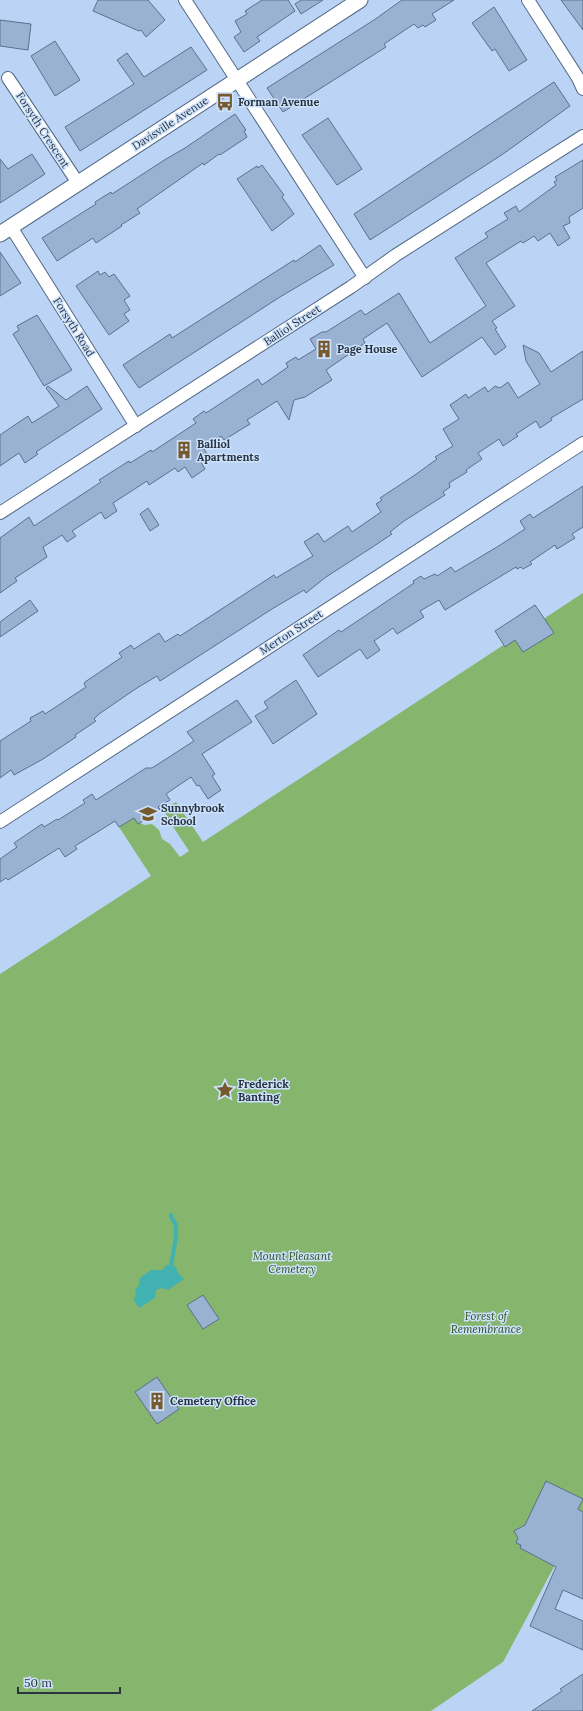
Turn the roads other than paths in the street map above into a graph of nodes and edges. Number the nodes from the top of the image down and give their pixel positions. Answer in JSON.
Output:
{"nodes":[{"id":1,"x":186,"y":0,"type":"edge"},
{"id":2,"x":360,"y":0,"type":"edge"},
{"id":3,"x":528,"y":0,"type":"edge"},
{"id":4,"x":8,"y":78,"type":"dead end"},
{"id":5,"x":238,"y":79,"type":"junction"},
{"id":6,"x":583,"y":89,"type":"edge"},
{"id":7,"x":583,"y":136,"type":"edge"},
{"id":8,"x":78,"y":183,"type":"junction"},
{"id":9,"x":5,"y":230,"type":"edge"},
{"id":10,"x":365,"y":278,"type":"junction"},
{"id":11,"x":136,"y":426,"type":"junction"},
{"id":12,"x":583,"y":443,"type":"edge"},
{"id":13,"x":0,"y":514,"type":"edge"},
{"id":14,"x":0,"y":822,"type":"edge"}],
"edges":[{"from":1,"to":5,"type":"street"},
{"from":2,"to":5,"type":"street","name":"Davisville Avenue"},
{"from":3,"to":6,"type":"street"},
{"from":4,"to":8,"type":"street","name":"Forsyth Crescent"},
{"from":5,"to":8,"type":"street","name":"Davisville Avenue"},
{"from":5,"to":10,"type":"street"},
{"from":7,"to":10,"type":"street","name":"Balliol Street"},
{"from":8,"to":9,"type":"street","name":"Davisville Avenue"},
{"from":9,"to":11,"type":"street","name":"Forsyth Road"},
{"from":10,"to":11,"type":"street","name":"Balliol Street"},
{"from":11,"to":13,"type":"street","name":"Balliol Street"},
{"from":12,"to":14,"type":"street","name":"Merton Street"}]}
